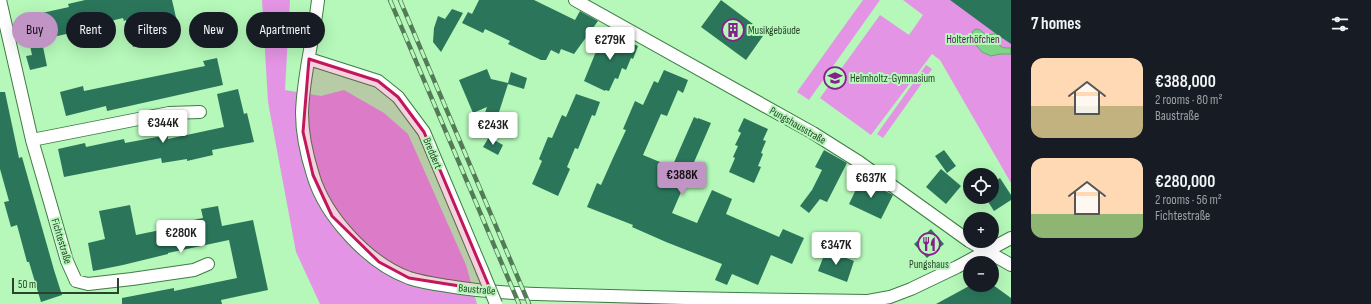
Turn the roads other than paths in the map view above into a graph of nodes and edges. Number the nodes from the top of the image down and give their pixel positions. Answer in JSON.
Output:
{"nodes":[{"id":1,"x":0,"y":0,"type":"edge"},
{"id":2,"x":318,"y":0,"type":"edge"},
{"id":3,"x":575,"y":0,"type":"edge"},
{"id":4,"x":309,"y":59,"type":"junction"},
{"id":5,"x":200,"y":112,"type":"dead end"},
{"id":6,"x":32,"y":140,"type":"junction"},
{"id":7,"x":1011,"y":238,"type":"edge"},
{"id":8,"x":988,"y":251,"type":"junction"},
{"id":9,"x":208,"y":264,"type":"dead end"},
{"id":10,"x":1011,"y":265,"type":"edge"},
{"id":11,"x":868,"y":303,"type":"edge"},
{"id":12,"x":496,"y":304,"type":"edge"}],
"edges":[{"from":1,"to":6,"type":"street","name":"Fichtestraße"},
{"from":2,"to":4,"type":"street","name":"Baustraße"},
{"from":3,"to":8,"type":"street","name":"Pungshausstraße"},
{"from":4,"to":11,"type":"street","name":"Baustraße"},
{"from":4,"to":12,"type":"street","name":"Breddert","bridge":true},
{"from":5,"to":6,"type":"street"},
{"from":6,"to":9,"type":"street","name":"Fichtestraße"},
{"from":7,"to":8,"type":"street","name":"Baustraße"},
{"from":8,"to":10,"type":"street","name":"Pungshausstraße"},
{"from":8,"to":11,"type":"street","name":"Baustraße"}]}
